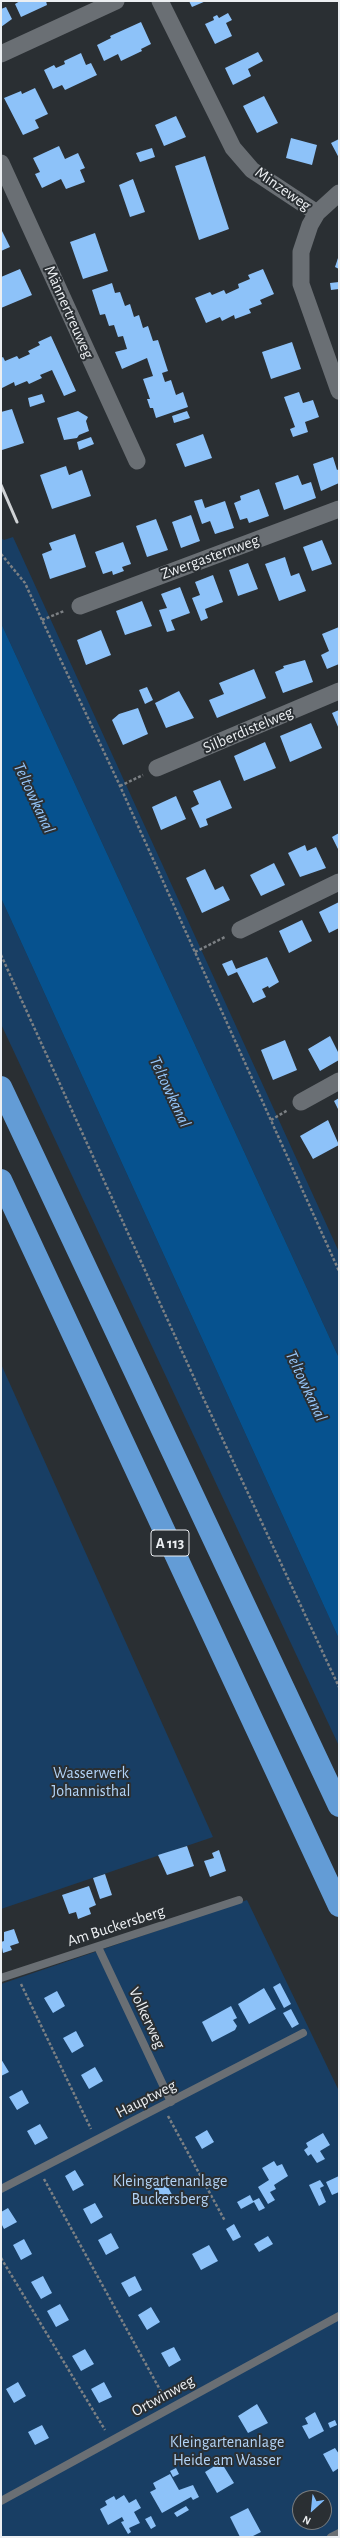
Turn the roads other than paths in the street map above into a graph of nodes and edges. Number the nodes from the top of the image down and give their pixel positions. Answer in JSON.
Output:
{"nodes":[{"id":1,"x":116,"y":1,"type":"edge"},
{"id":2,"x":160,"y":1,"type":"edge"},
{"id":3,"x":1,"y":54,"type":"edge"},
{"id":4,"x":1,"y":163,"type":"edge"},
{"id":5,"x":339,"y":194,"type":"edge"},
{"id":6,"x":317,"y":213,"type":"junction"},
{"id":7,"x":339,"y":391,"type":"edge"},
{"id":8,"x":137,"y":462,"type":"dead end"},
{"id":9,"x":339,"y":509,"type":"edge"},
{"id":10,"x":80,"y":606,"type":"road end"},
{"id":11,"x":339,"y":691,"type":"edge"},
{"id":12,"x":157,"y":768,"type":"road end"},
{"id":13,"x":339,"y":882,"type":"edge"},
{"id":14,"x":240,"y":930,"type":"road end"},
{"id":15,"x":339,"y":1081,"type":"edge"},
{"id":16,"x":1,"y":1087,"type":"edge"},
{"id":17,"x":301,"y":1102,"type":"dead end"},
{"id":18,"x":1,"y":1180,"type":"edge"},
{"id":19,"x":339,"y":1806,"type":"edge"},
{"id":20,"x":239,"y":1900,"type":"dead end"},
{"id":21,"x":339,"y":1906,"type":"edge"},
{"id":22,"x":98,"y":1947,"type":"junction"},
{"id":23,"x":1,"y":1978,"type":"edge"},
{"id":24,"x":303,"y":2033,"type":"dead end"},
{"id":25,"x":171,"y":2102,"type":"junction"},
{"id":26,"x":1,"y":2189,"type":"edge"},
{"id":27,"x":339,"y":2316,"type":"edge"},
{"id":28,"x":1,"y":2501,"type":"edge"},
{"id":29,"x":339,"y":2532,"type":"edge"},
{"id":30,"x":331,"y":2537,"type":"edge"}],
"edges":[{"from":1,"to":3,"type":"street"},
{"from":2,"to":6,"type":"street","name":"Minzeweg"},
{"from":4,"to":8,"type":"street","name":"Männertreuweg"},
{"from":5,"to":6,"type":"street"},
{"from":6,"to":7,"type":"street","name":"Minzeweg"},
{"from":9,"to":10,"type":"street","name":"Zwergasternweg"},
{"from":11,"to":12,"type":"street","name":"Silberdistelweg"},
{"from":13,"to":14,"type":"street"},
{"from":15,"to":17,"type":"street"},
{"from":16,"to":19,"type":"highway","number":"A 113"},
{"from":18,"to":21,"type":"highway","number":"A 113"},
{"from":20,"to":22,"type":"lane","name":"Am Buckersberg"},
{"from":22,"to":23,"type":"lane","name":"Am Buckersberg"},
{"from":22,"to":25,"type":"lane","name":"Volkerweg"},
{"from":24,"to":25,"type":"lane","name":"Hauptweg"},
{"from":25,"to":26,"type":"lane","name":"Hauptweg"},
{"from":27,"to":28,"type":"lane","name":"Ortwinweg"},
{"from":29,"to":30,"type":"lane"}]}
